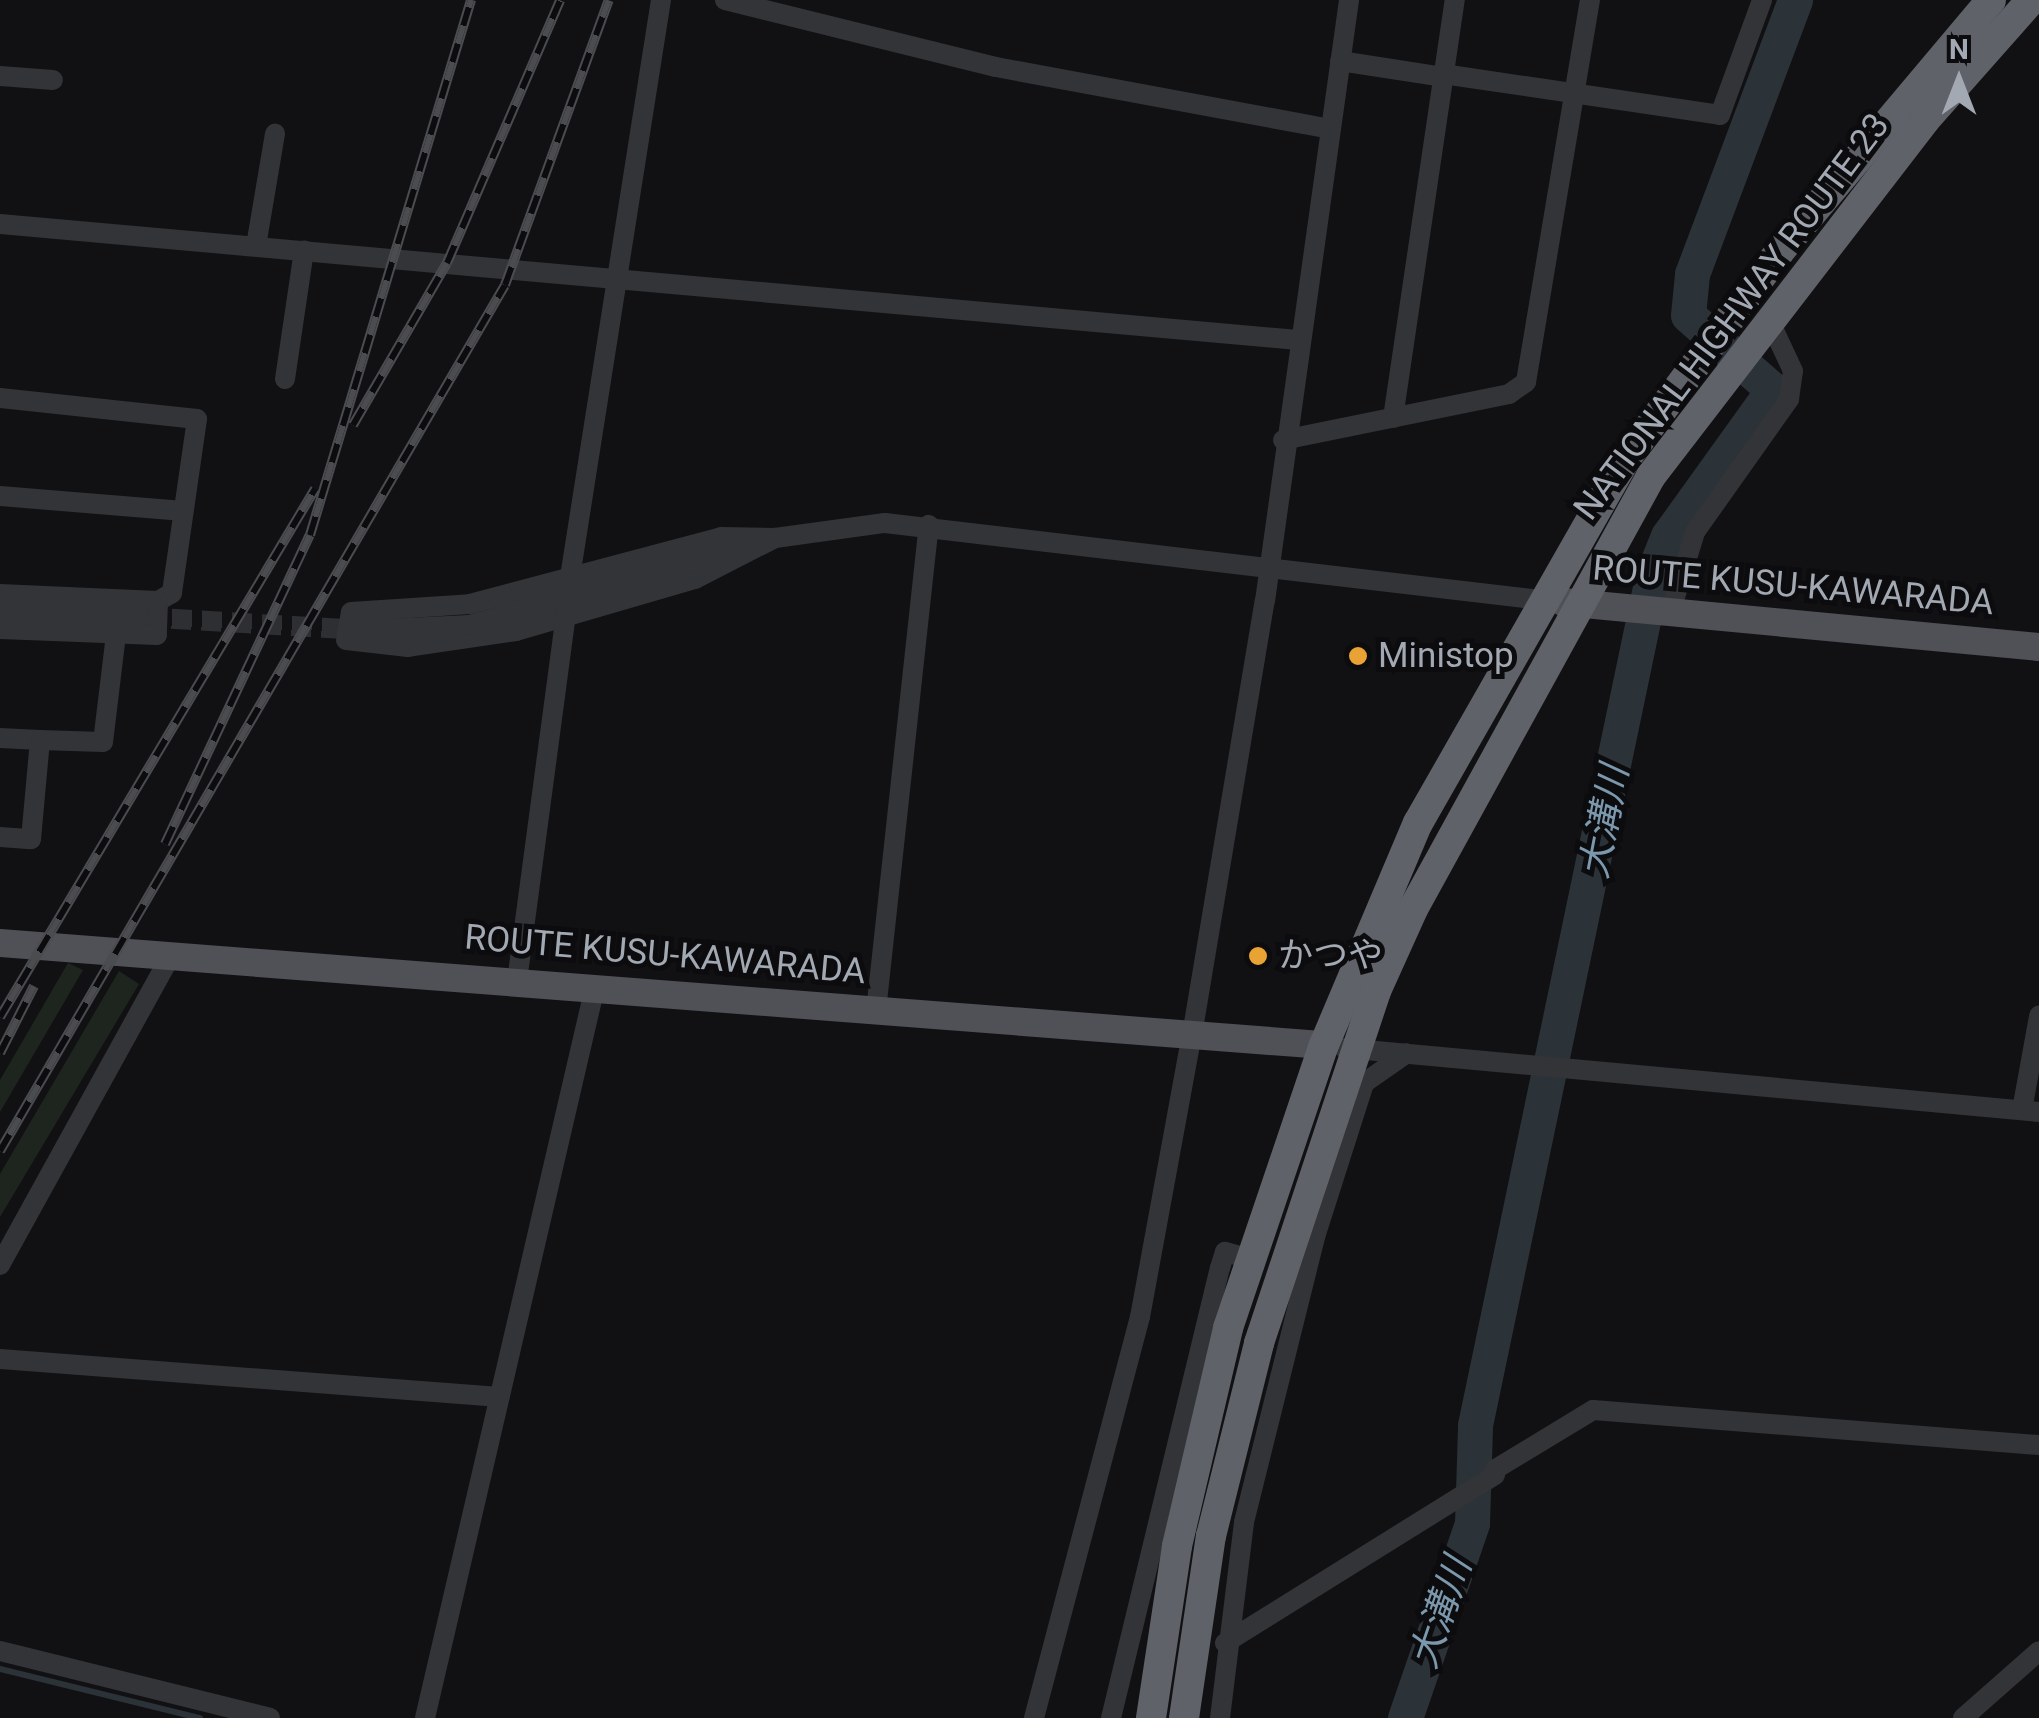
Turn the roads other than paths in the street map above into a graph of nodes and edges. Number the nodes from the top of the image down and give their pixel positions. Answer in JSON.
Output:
{"nodes":[{"id":1,"x":661,"y":0,"type":"edge"},
{"id":2,"x":725,"y":0,"type":"edge"},
{"id":3,"x":1349,"y":0,"type":"edge"},
{"id":4,"x":1454,"y":0,"type":"edge"},
{"id":5,"x":1590,"y":0,"type":"edge"},
{"id":6,"x":1762,"y":0,"type":"edge"},
{"id":7,"x":1991,"y":0,"type":"edge"},
{"id":8,"x":2032,"y":0,"type":"edge"},
{"id":9,"x":1340,"y":61,"type":"junction"},
{"id":10,"x":0,"y":76,"type":"edge"},
{"id":11,"x":1443,"y":76,"type":"junction"},
{"id":12,"x":53,"y":80,"type":"dead end"},
{"id":13,"x":1575,"y":96,"type":"junction"},
{"id":14,"x":1329,"y":129,"type":"junction"},
{"id":15,"x":275,"y":134,"type":"dead end"},
{"id":16,"x":0,"y":224,"type":"edge"},
{"id":17,"x":256,"y":246,"type":"junction"},
{"id":18,"x":304,"y":250,"type":"junction"},
{"id":19,"x":610,"y":278,"type":"junction"},
{"id":20,"x":1760,"y":335,"type":"junction"},
{"id":21,"x":1298,"y":340,"type":"junction"},
{"id":22,"x":285,"y":379,"type":"dead end"},
{"id":23,"x":0,"y":398,"type":"edge"},
{"id":24,"x":1393,"y":418,"type":"junction"},
{"id":25,"x":1283,"y":440,"type":"junction"},
{"id":26,"x":0,"y":496,"type":"edge"},
{"id":27,"x":183,"y":511,"type":"junction"},
{"id":28,"x":929,"y":524,"type":"junction"},
{"id":29,"x":775,"y":538,"type":"junction"},
{"id":30,"x":1269,"y":566,"type":"junction"},
{"id":31,"x":570,"y":578,"type":"junction"},
{"id":32,"x":0,"y":594,"type":"edge"},
{"id":33,"x":1540,"y":600,"type":"junction"},
{"id":34,"x":158,"y":601,"type":"junction"},
{"id":35,"x":1574,"y":603,"type":"junction"},
{"id":36,"x":0,"y":610,"type":"edge"},
{"id":37,"x":1666,"y":613,"type":"junction"},
{"id":38,"x":566,"y":616,"type":"junction"},
{"id":39,"x":140,"y":617,"type":"tunnel mouth"},
{"id":40,"x":0,"y":629,"type":"edge"},
{"id":41,"x":364,"y":630,"type":"tunnel mouth"},
{"id":42,"x":116,"y":634,"type":"junction"},
{"id":43,"x":2039,"y":647,"type":"edge"},
{"id":44,"x":0,"y":738,"type":"edge"},
{"id":45,"x":40,"y":740,"type":"junction"},
{"id":46,"x":0,"y":837,"type":"edge"},
{"id":47,"x":0,"y":943,"type":"edge"},
{"id":48,"x":172,"y":952,"type":"junction"},
{"id":49,"x":517,"y":980,"type":"junction"},
{"id":50,"x":596,"y":987,"type":"junction"},
{"id":51,"x":876,"y":1011,"type":"junction"},
{"id":52,"x":2039,"y":1016,"type":"edge"},
{"id":53,"x":1192,"y":1036,"type":"junction"},
{"id":54,"x":1324,"y":1046,"type":"junction"},
{"id":55,"x":1356,"y":1049,"type":"junction"},
{"id":56,"x":1408,"y":1053,"type":"junction"},
{"id":57,"x":2030,"y":1111,"type":"edge"},
{"id":58,"x":1252,"y":1259,"type":"junction"},
{"id":59,"x":0,"y":1265,"type":"edge"},
{"id":60,"x":0,"y":1359,"type":"edge"},
{"id":61,"x":500,"y":1397,"type":"junction"},
{"id":62,"x":2039,"y":1445,"type":"edge"},
{"id":63,"x":1224,"y":1643,"type":"junction"},
{"id":64,"x":0,"y":1651,"type":"edge"},
{"id":65,"x":2039,"y":1651,"type":"edge"},
{"id":66,"x":270,"y":1718,"type":"edge"},
{"id":67,"x":425,"y":1718,"type":"edge"},
{"id":68,"x":1034,"y":1718,"type":"edge"},
{"id":69,"x":1111,"y":1718,"type":"edge"},
{"id":70,"x":1151,"y":1718,"type":"edge"},
{"id":71,"x":1184,"y":1718,"type":"edge"},
{"id":72,"x":1220,"y":1718,"type":"edge"},
{"id":73,"x":1962,"y":1718,"type":"edge"}],
"edges":[{"from":1,"to":19,"type":"street"},
{"from":2,"to":14,"type":"street"},
{"from":3,"to":9,"type":"street"},
{"from":4,"to":11,"type":"street"},
{"from":5,"to":13,"type":"street"},
{"from":6,"to":13,"type":"street"},
{"from":7,"to":33,"type":"highway","name":"NATIONAL HIGHWAY ROUTE 23"},
{"from":8,"to":20,"type":"highway","name":"NATIONAL HIGHWAY ROUTE 23"},
{"from":9,"to":11,"type":"street"},
{"from":9,"to":14,"type":"street"},
{"from":10,"to":12,"type":"street"},
{"from":11,"to":13,"type":"street"},
{"from":11,"to":24,"type":"street"},
{"from":13,"to":24,"type":"street"},
{"from":14,"to":21,"type":"street"},
{"from":15,"to":17,"type":"street"},
{"from":16,"to":17,"type":"street"},
{"from":17,"to":18,"type":"street"},
{"from":18,"to":19,"type":"street"},
{"from":18,"to":22,"type":"street"},
{"from":19,"to":21,"type":"street"},
{"from":19,"to":31,"type":"street"},
{"from":20,"to":35,"type":"highway","name":"NATIONAL HIGHWAY ROUTE 23"},
{"from":20,"to":37,"type":"street"},
{"from":21,"to":25,"type":"street"},
{"from":23,"to":27,"type":"street"},
{"from":24,"to":25,"type":"street"},
{"from":25,"to":30,"type":"street"},
{"from":26,"to":27,"type":"street"},
{"from":27,"to":34,"type":"street"},
{"from":28,"to":29,"type":"street"},
{"from":28,"to":30,"type":"street"},
{"from":28,"to":51,"type":"street"},
{"from":29,"to":31,"type":"street"},
{"from":29,"to":38,"type":"street"},
{"from":29,"to":41,"type":"street"},
{"from":30,"to":33,"type":"street"},
{"from":30,"to":53,"type":"street"},
{"from":31,"to":38,"type":"street"},
{"from":32,"to":34,"type":"street"},
{"from":33,"to":35,"type":"main road","name":"ROUTE KUSU-KAWARADA"},
{"from":33,"to":54,"type":"highway","name":"NATIONAL HIGHWAY ROUTE 23"},
{"from":34,"to":42,"type":"street"},
{"from":35,"to":37,"type":"main road","name":"ROUTE KUSU-KAWARADA"},
{"from":35,"to":55,"type":"highway","name":"NATIONAL HIGHWAY ROUTE 23"},
{"from":36,"to":39,"type":"street"},
{"from":37,"to":43,"type":"main road","name":"ROUTE KUSU-KAWARADA"},
{"from":38,"to":49,"type":"street"},
{"from":40,"to":42,"type":"street"},
{"from":42,"to":45,"type":"street"},
{"from":44,"to":45,"type":"street"},
{"from":45,"to":46,"type":"street"},
{"from":47,"to":48,"type":"main road","name":"ROUTE KUSU-KAWARADA"},
{"from":48,"to":49,"type":"main road","name":"ROUTE KUSU-KAWARADA"},
{"from":48,"to":59,"type":"street"},
{"from":49,"to":50,"type":"main road","name":"ROUTE KUSU-KAWARADA"},
{"from":50,"to":51,"type":"main road","name":"ROUTE KUSU-KAWARADA"},
{"from":50,"to":61,"type":"street"},
{"from":51,"to":53,"type":"main road","name":"ROUTE KUSU-KAWARADA"},
{"from":52,"to":57,"type":"street"},
{"from":53,"to":54,"type":"main road","name":"ROUTE KUSU-KAWARADA"},
{"from":53,"to":68,"type":"street"},
{"from":54,"to":55,"type":"street"},
{"from":54,"to":58,"type":"highway","name":"NATIONAL HIGHWAY ROUTE 23"},
{"from":55,"to":56,"type":"street"},
{"from":55,"to":71,"type":"highway","name":"NATIONAL HIGHWAY ROUTE 23"},
{"from":56,"to":57,"type":"street"},
{"from":56,"to":63,"type":"street"},
{"from":58,"to":69,"type":"street"},
{"from":58,"to":70,"type":"highway","name":"NATIONAL HIGHWAY ROUTE 23"},
{"from":60,"to":61,"type":"street"},
{"from":61,"to":67,"type":"street"},
{"from":62,"to":63,"type":"street"},
{"from":63,"to":72,"type":"street"},
{"from":64,"to":66,"type":"street"},
{"from":65,"to":73,"type":"street"}]}
